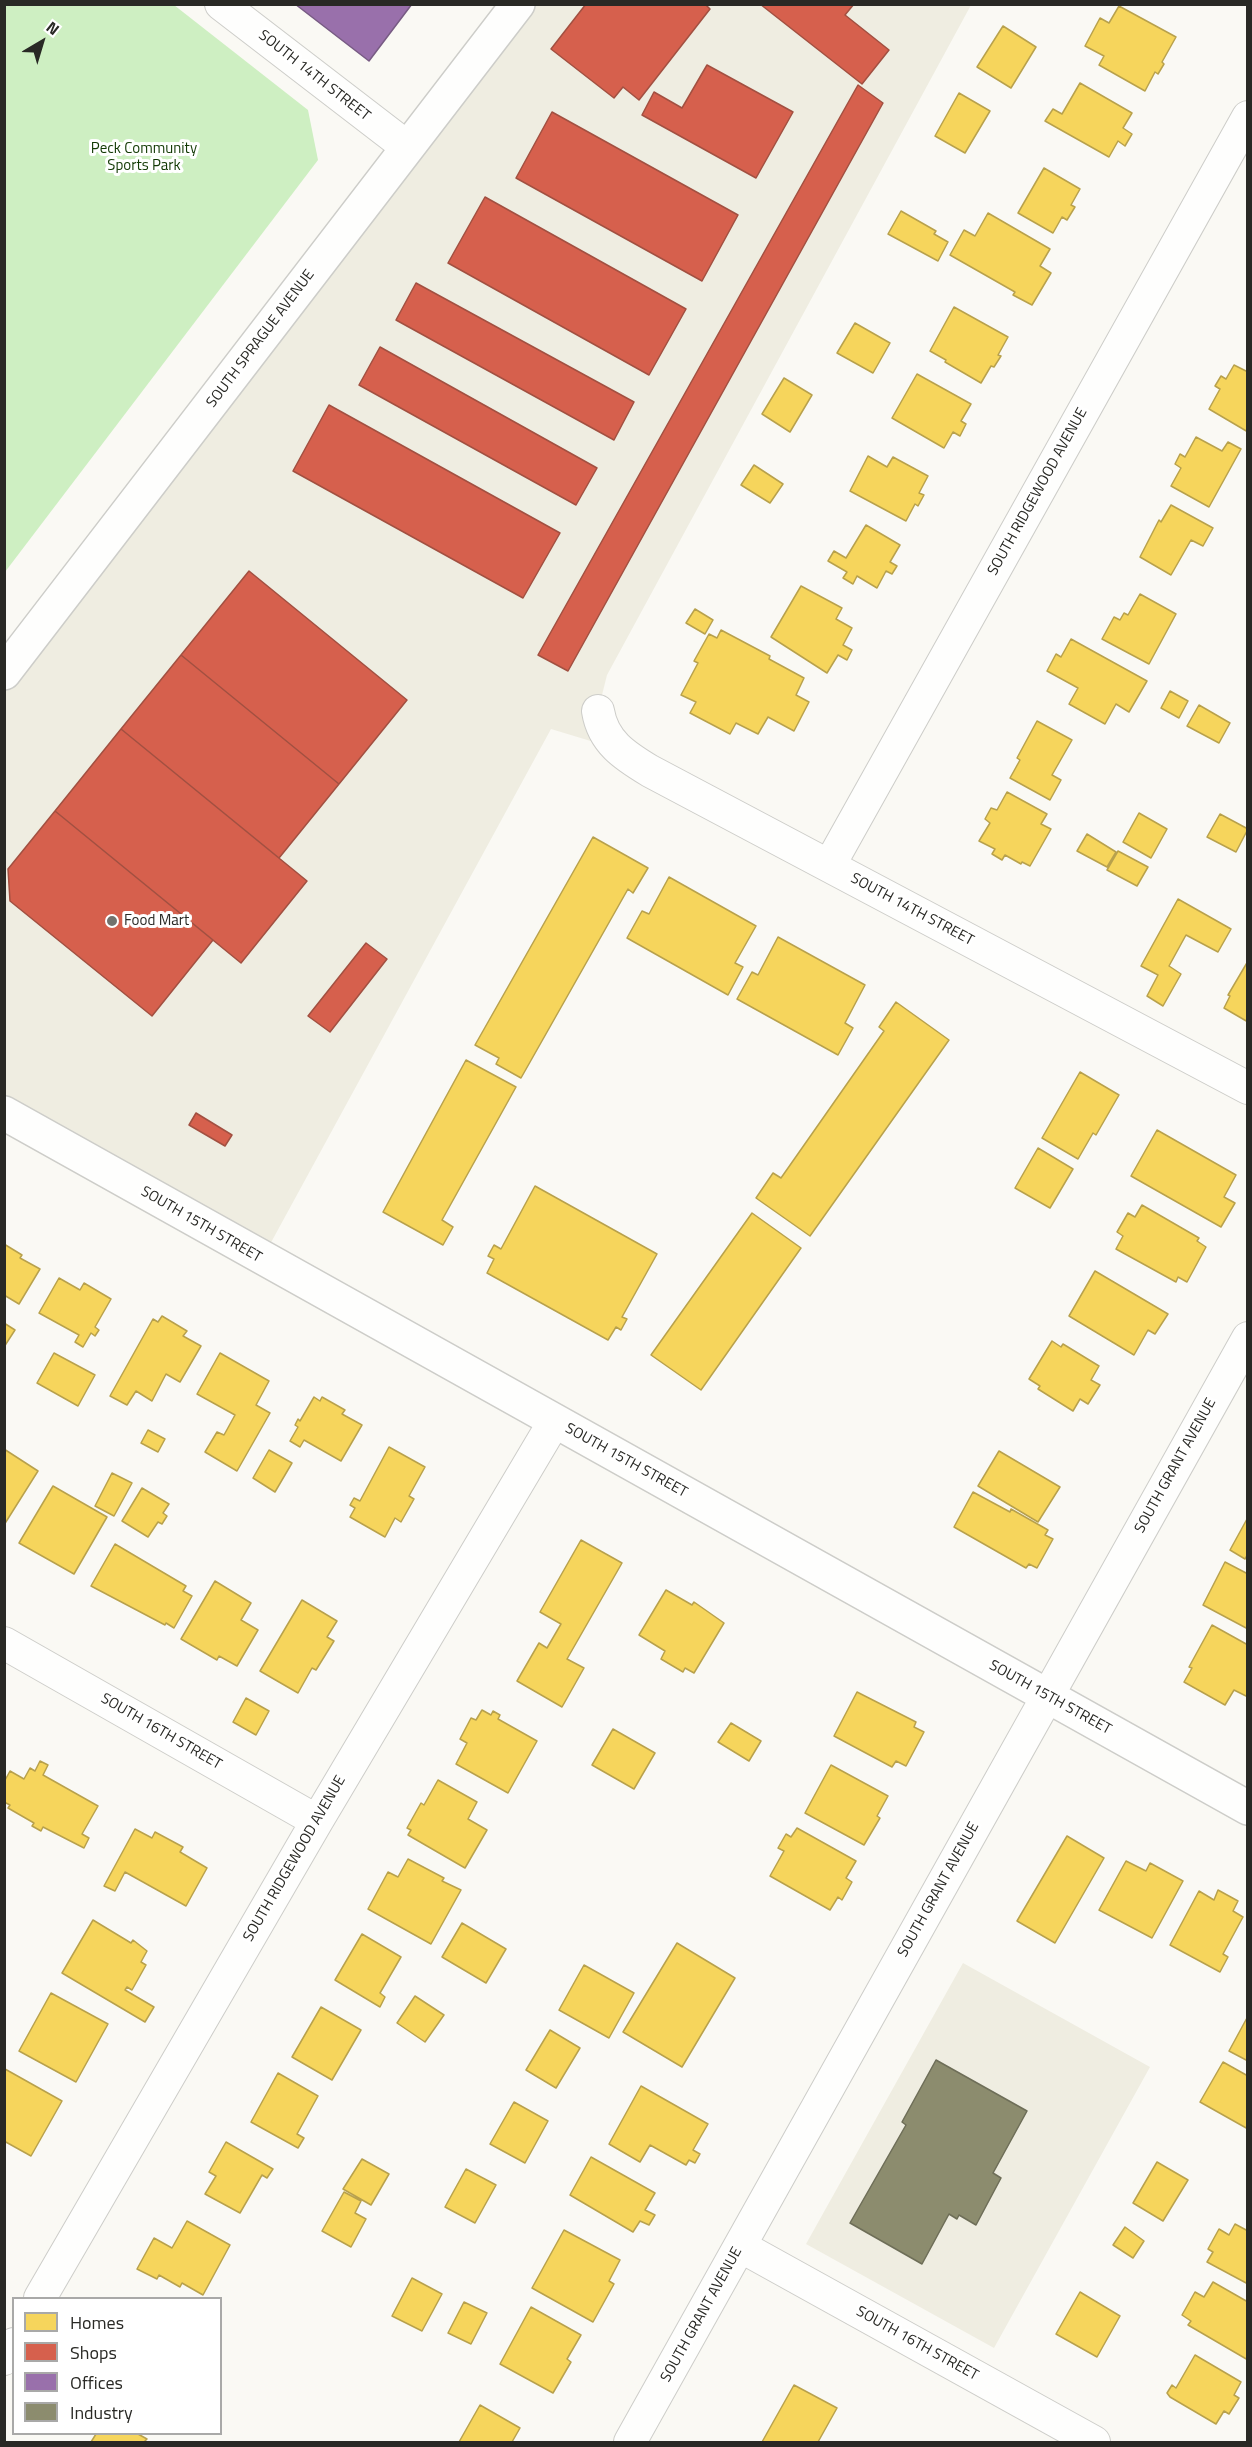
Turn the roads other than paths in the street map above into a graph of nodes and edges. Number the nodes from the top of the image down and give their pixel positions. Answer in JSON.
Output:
{"nodes":[{"id":1,"x":221,"y":4,"type":"edge"},
{"id":2,"x":518,"y":4,"type":"edge"},
{"id":3,"x":1248,"y":117,"type":"edge"},
{"id":4,"x":407,"y":147,"type":"junction"},
{"id":5,"x":4,"y":673,"type":"edge"},
{"id":6,"x":598,"y":711,"type":"dead end"},
{"id":7,"x":829,"y":866,"type":"junction"},
{"id":8,"x":1248,"y":1088,"type":"edge"},
{"id":9,"x":4,"y":1113,"type":"edge"},
{"id":10,"x":1248,"y":1338,"type":"edge"},
{"id":11,"x":554,"y":1422,"type":"junction"},
{"id":12,"x":4,"y":1643,"type":"edge"},
{"id":13,"x":1047,"y":1697,"type":"junction"},
{"id":14,"x":1248,"y":1808,"type":"edge"},
{"id":15,"x":317,"y":1821,"type":"junction"},
{"id":16,"x":740,"y":2246,"type":"junction"},
{"id":17,"x":41,"y":2297,"type":"edge"},
{"id":18,"x":12,"y":2347,"type":"edge"},
{"id":19,"x":4,"y":2360,"type":"edge"},
{"id":20,"x":630,"y":2442,"type":"edge"},
{"id":21,"x":1094,"y":2442,"type":"edge"}],
"edges":[{"from":1,"to":4,"type":"street","name":"SOUTH 14TH STREET"},
{"from":2,"to":4,"type":"street","name":"SOUTH SPRAGUE AVENUE"},
{"from":3,"to":7,"type":"street","name":"SOUTH RIDGEWOOD AVENUE"},
{"from":4,"to":5,"type":"street","name":"SOUTH SPRAGUE AVENUE"},
{"from":6,"to":7,"type":"street","name":"SOUTH 14TH STREET"},
{"from":7,"to":8,"type":"street","name":"SOUTH 14TH STREET"},
{"from":9,"to":11,"type":"street","name":"SOUTH 15TH STREET"},
{"from":10,"to":13,"type":"street","name":"SOUTH GRANT AVENUE"},
{"from":11,"to":13,"type":"street","name":"SOUTH 15TH STREET"},
{"from":11,"to":15,"type":"street","name":"SOUTH RIDGEWOOD AVENUE"},
{"from":12,"to":15,"type":"street","name":"SOUTH 16TH STREET"},
{"from":13,"to":14,"type":"street","name":"SOUTH 15TH STREET"},
{"from":13,"to":16,"type":"street","name":"SOUTH GRANT AVENUE"},
{"from":15,"to":17,"type":"street","name":"SOUTH RIDGEWOOD AVENUE"},
{"from":16,"to":20,"type":"street","name":"SOUTH GRANT AVENUE"},
{"from":16,"to":21,"type":"street","name":"SOUTH 16TH STREET"},
{"from":18,"to":19,"type":"street"}]}
